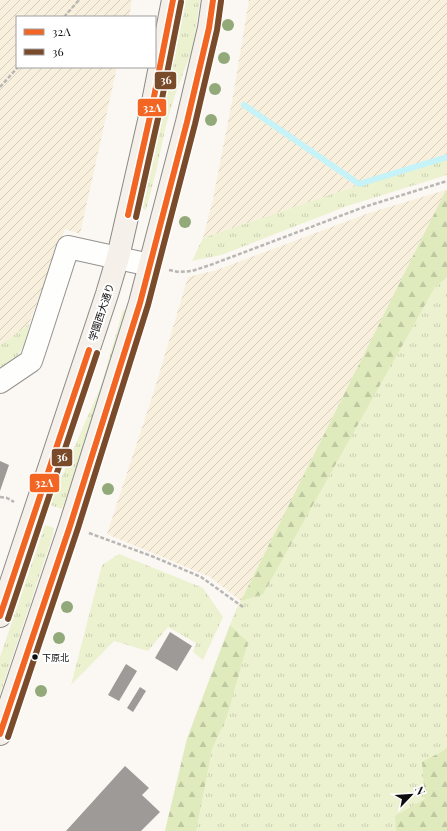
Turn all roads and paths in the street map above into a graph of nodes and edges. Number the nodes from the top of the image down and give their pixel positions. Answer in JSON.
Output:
{"nodes":[{"id":1,"x":79,"y":0,"type":"edge"},
{"id":2,"x":173,"y":0,"type":"edge"},
{"id":3,"x":213,"y":0,"type":"edge"},
{"id":4,"x":65,"y":16,"type":"edge"},
{"id":5,"x":17,"y":68,"type":"edge"},
{"id":6,"x":0,"y":87,"type":"edge"},
{"id":7,"x":447,"y":181,"type":"edge"},
{"id":8,"x":118,"y":257,"type":"junction"},
{"id":9,"x":150,"y":265,"type":"junction"},
{"id":10,"x":0,"y":382,"type":"edge"},
{"id":11,"x":0,"y":497,"type":"edge"},
{"id":12,"x":35,"y":512,"type":"junction"},
{"id":13,"x":70,"y":526,"type":"junction"},
{"id":14,"x":243,"y":607,"type":"dead end"},
{"id":15,"x":0,"y":616,"type":"edge"},
{"id":16,"x":0,"y":734,"type":"edge"}],
"edges":[{"from":1,"to":4,"type":"path"},
{"from":2,"to":8,"type":"main road","name":"学園西大通り"},
{"from":3,"to":9,"type":"main road"},
{"from":5,"to":6,"type":"path"},
{"from":7,"to":9,"type":"path"},
{"from":8,"to":9,"type":"street"},
{"from":8,"to":10,"type":"street"},
{"from":8,"to":12,"type":"main road","name":"学園西大通り"},
{"from":9,"to":13,"type":"main road"},
{"from":11,"to":12,"type":"path"},
{"from":12,"to":15,"type":"main road","name":"学園西大通り"},
{"from":13,"to":14,"type":"path"},
{"from":13,"to":16,"type":"main road"}]}
